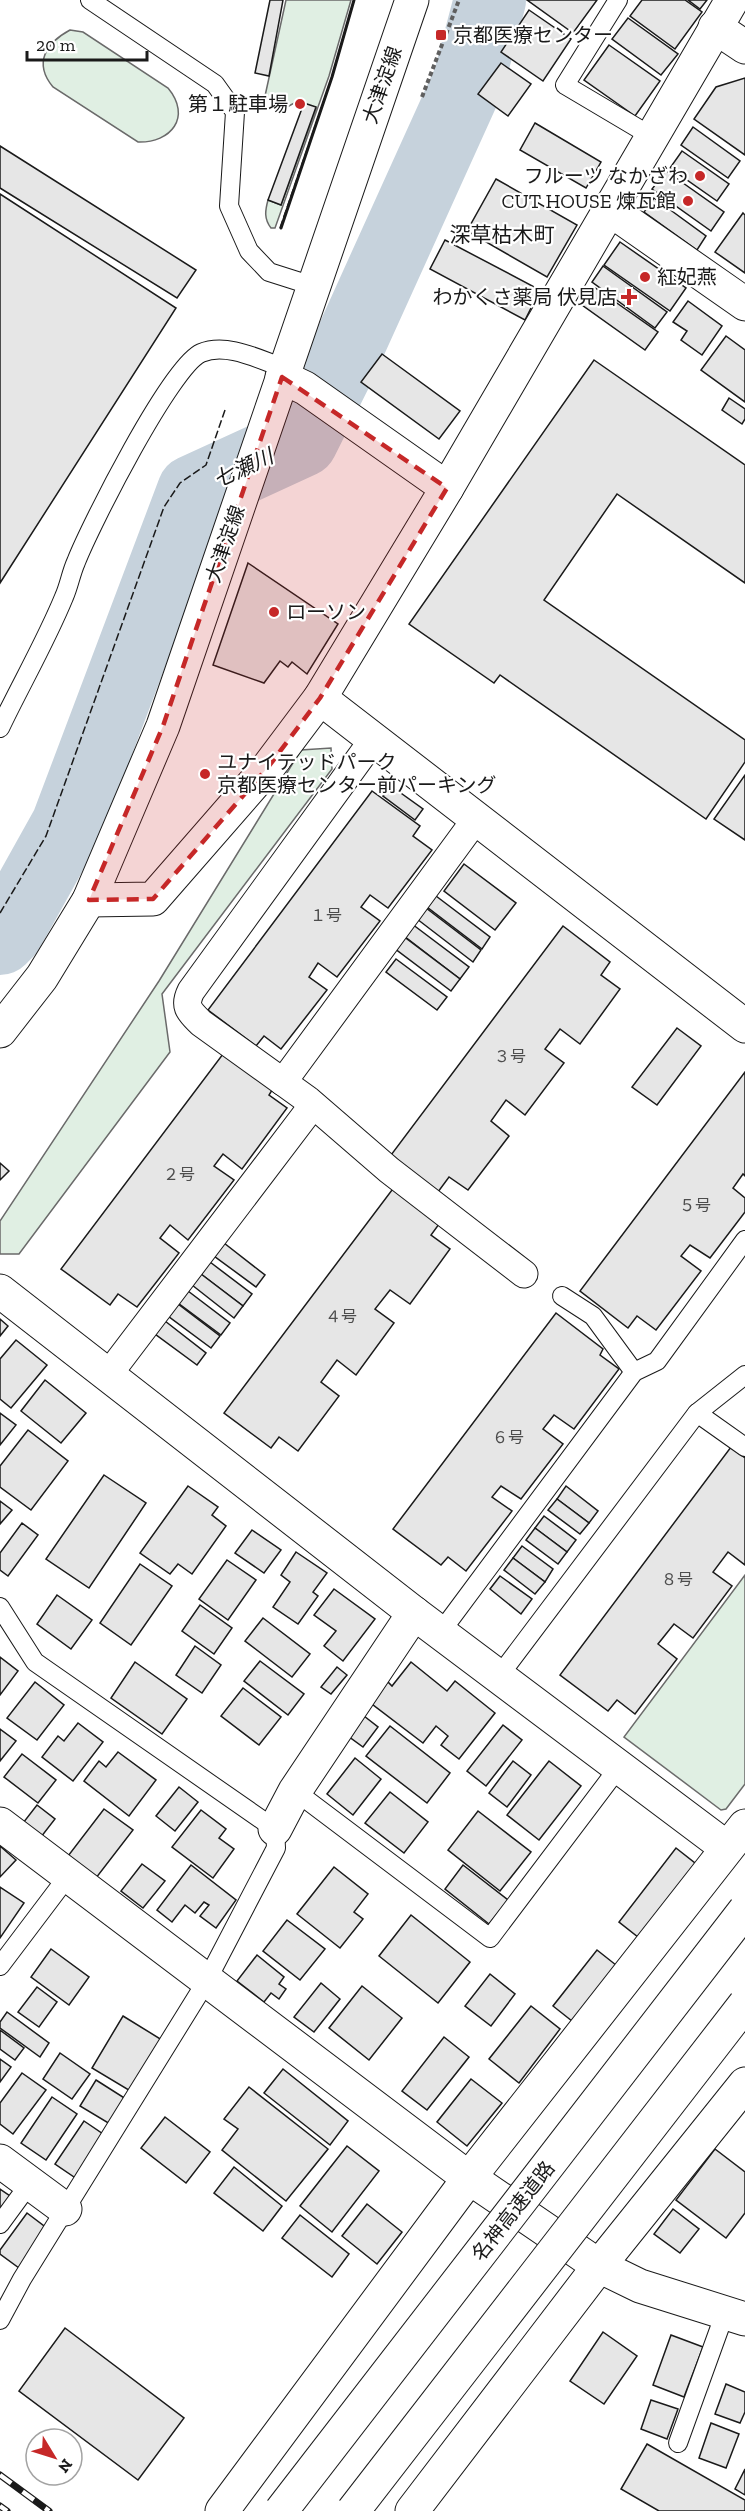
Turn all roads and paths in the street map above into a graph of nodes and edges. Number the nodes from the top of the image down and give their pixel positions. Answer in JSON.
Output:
{"nodes":[{"id":1,"x":90,"y":0,"type":"edge"},
{"id":2,"x":412,"y":0,"type":"edge"},
{"id":3,"x":618,"y":0,"type":"edge"},
{"id":4,"x":732,"y":0,"type":"edge"},
{"id":5,"x":715,"y":27,"type":"junction"},
{"id":6,"x":745,"y":47,"type":"edge"},
{"id":7,"x":651,"y":136,"type":"junction"},
{"id":8,"x":609,"y":209,"type":"junction"},
{"id":9,"x":313,"y":286,"type":"junction"},
{"id":10,"x":745,"y":304,"type":"edge"},
{"id":11,"x":290,"y":378,"type":"junction"},
{"id":12,"x":447,"y":488,"type":"junction"},
{"id":13,"x":320,"y":698,"type":"junction"},
{"id":14,"x":0,"y":728,"type":"edge"},
{"id":15,"x":373,"y":740,"type":"junction"},
{"id":16,"x":476,"y":819,"type":"junction"},
{"id":17,"x":89,"y":900,"type":"junction"},
{"id":18,"x":745,"y":1026,"type":"edge"},
{"id":19,"x":0,"y":1031,"type":"edge"},
{"id":20,"x":283,"y":1082,"type":"junction"},
{"id":21,"x":313,"y":1105,"type":"junction"},
{"id":22,"x":745,"y":1240,"type":"edge"},
{"id":23,"x":524,"y":1274,"type":"dead end"},
{"id":24,"x":0,"y":1291,"type":"edge"},
{"id":25,"x":562,"y":1296,"type":"dead end"},
{"id":26,"x":633,"y":1371,"type":"junction"},
{"id":27,"x":108,"y":1375,"type":"junction"},
{"id":28,"x":745,"y":1375,"type":"edge"},
{"id":29,"x":698,"y":1413,"type":"junction"},
{"id":30,"x":745,"y":1447,"type":"edge"},
{"id":31,"x":0,"y":1607,"type":"edge"},
{"id":32,"x":414,"y":1613,"type":"junction"},
{"id":33,"x":440,"y":1633,"type":"junction"},
{"id":34,"x":498,"y":1677,"type":"junction"},
{"id":35,"x":619,"y":1767,"type":"junction"},
{"id":36,"x":295,"y":1791,"type":"junction"},
{"id":37,"x":0,"y":1824,"type":"edge"},
{"id":38,"x":275,"y":1829,"type":"junction"},
{"id":39,"x":736,"y":1837,"type":"edge"},
{"id":40,"x":68,"y":1876,"type":"junction"},
{"id":41,"x":745,"y":1910,"type":"edge"},
{"id":42,"x":0,"y":1966,"type":"edge"},
{"id":43,"x":206,"y":1982,"type":"junction"},
{"id":44,"x":745,"y":2004,"type":"edge"},
{"id":45,"x":745,"y":2084,"type":"edge"},
{"id":46,"x":0,"y":2161,"type":"edge"},
{"id":47,"x":470,"y":2178,"type":"junction"},
{"id":48,"x":30,"y":2183,"type":"junction"},
{"id":49,"x":65,"y":2209,"type":"junction"},
{"id":50,"x":0,"y":2224,"type":"edge"},
{"id":51,"x":599,"y":2266,"type":"junction"},
{"id":52,"x":735,"y":2316,"type":"edge"},
{"id":53,"x":0,"y":2320,"type":"edge"},
{"id":54,"x":678,"y":2443,"type":"dead end"},
{"id":55,"x":222,"y":2511,"type":"edge"},
{"id":56,"x":281,"y":2511,"type":"edge"},
{"id":57,"x":353,"y":2511,"type":"edge"},
{"id":58,"x":412,"y":2511,"type":"edge"}],
"edges":[{"from":1,"to":9,"type":"lane"},
{"from":2,"to":9,"type":"main road","name":"大津淀線"},
{"from":3,"to":7,"type":"lane"},
{"from":4,"to":5,"type":"main road"},
{"from":5,"to":6,"type":"main road"},
{"from":5,"to":7,"type":"main road"},
{"from":7,"to":8,"type":"main road"},
{"from":8,"to":10,"type":"main road"},
{"from":8,"to":12,"type":"main road"},
{"from":9,"to":11,"type":"main road","name":"大津淀線"},
{"from":11,"to":12,"type":"main road"},
{"from":11,"to":14,"type":"lane"},
{"from":11,"to":17,"type":"main road","name":"大津淀線"},
{"from":12,"to":13,"type":"main road"},
{"from":13,"to":15,"type":"main road"},
{"from":13,"to":17,"type":"main road"},
{"from":15,"to":16,"type":"main road"},
{"from":15,"to":20,"type":"street"},
{"from":16,"to":18,"type":"main road"},
{"from":16,"to":20,"type":"street"},
{"from":17,"to":19,"type":"main road","name":"大津淀線"},
{"from":20,"to":21,"type":"street"},
{"from":21,"to":23,"type":"street"},
{"from":21,"to":27,"type":"street"},
{"from":22,"to":26,"type":"lane"},
{"from":24,"to":27,"type":"main road"},
{"from":25,"to":26,"type":"lane"},
{"from":26,"to":33,"type":"lane"},
{"from":27,"to":32,"type":"main road"},
{"from":28,"to":29,"type":"lane"},
{"from":29,"to":30,"type":"lane"},
{"from":29,"to":34,"type":"lane"},
{"from":31,"to":38,"type":"lane"},
{"from":32,"to":33,"type":"main road"},
{"from":32,"to":36,"type":"main road"},
{"from":33,"to":34,"type":"main road"},
{"from":34,"to":35,"type":"main road"},
{"from":35,"to":36,"type":"lane"},
{"from":35,"to":39,"type":"main road"},
{"from":36,"to":38,"type":"main road"},
{"from":37,"to":40,"type":"main road"},
{"from":38,"to":43,"type":"lane"},
{"from":39,"to":47,"type":"main road"},
{"from":40,"to":42,"type":"lane"},
{"from":40,"to":43,"type":"main road"},
{"from":41,"to":56,"type":"main road","name":"名神高速道路","bridge":true},
{"from":43,"to":47,"type":"main road"},
{"from":43,"to":49,"type":"lane"},
{"from":44,"to":57,"type":"main road","bridge":true},
{"from":45,"to":51,"type":"main road"},
{"from":46,"to":48,"type":"main road"},
{"from":47,"to":51,"type":"main road"},
{"from":47,"to":55,"type":"main road"},
{"from":48,"to":49,"type":"main road"},
{"from":48,"to":50,"type":"lane"},
{"from":49,"to":53,"type":"lane"},
{"from":51,"to":52,"type":"main road"},
{"from":51,"to":58,"type":"main road"},
{"from":52,"to":54,"type":"lane"}]}
